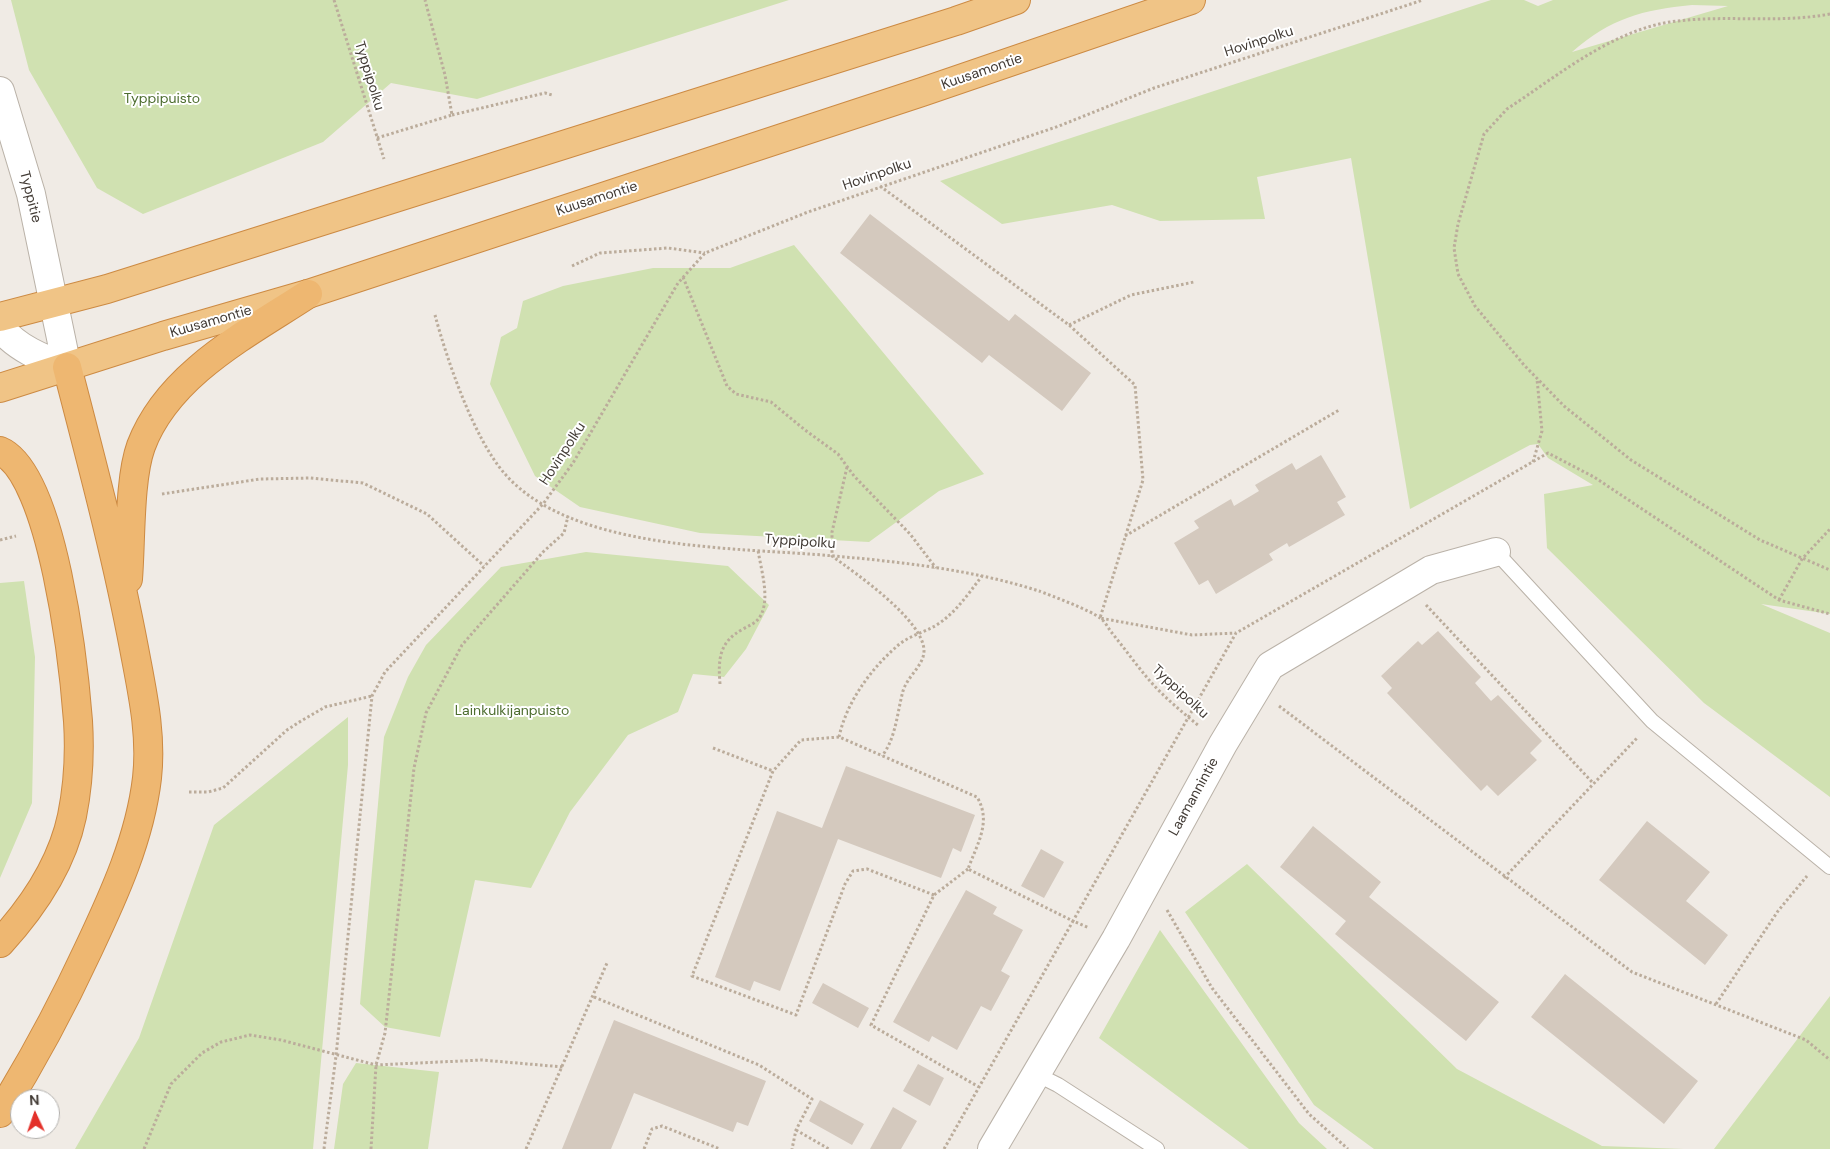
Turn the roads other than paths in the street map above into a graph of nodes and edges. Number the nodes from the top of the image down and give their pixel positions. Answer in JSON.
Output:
{"nodes":[{"id":1,"x":1016,"y":0,"type":"edge"},
{"id":2,"x":1191,"y":0,"type":"edge"},
{"id":3,"x":0,"y":91,"type":"edge"},
{"id":4,"x":308,"y":294,"type":"junction"},
{"id":5,"x":55,"y":304,"type":"junction"},
{"id":6,"x":0,"y":317,"type":"edge"},
{"id":7,"x":0,"y":327,"type":"edge"},
{"id":8,"x":67,"y":367,"type":"junction"},
{"id":9,"x":0,"y":388,"type":"edge"},
{"id":10,"x":0,"y":452,"type":"edge"},
{"id":11,"x":1496,"y":552,"type":"joint"},
{"id":12,"x":126,"y":605,"type":"junction"},
{"id":13,"x":1825,"y":864,"type":"edge"},
{"id":14,"x":0,"y":943,"type":"edge"},
{"id":15,"x":1036,"y":1074,"type":"junction"},
{"id":16,"x":0,"y":1113,"type":"edge"},
{"id":17,"x":992,"y":1149,"type":"edge"},
{"id":18,"x":1156,"y":1149,"type":"edge"}],
"edges":[{"from":1,"to":5,"type":"highway"},
{"from":2,"to":4,"type":"highway","name":"Kuusamontie"},
{"from":3,"to":5,"type":"street","name":"Typpitie"},
{"from":4,"to":8,"type":"highway","name":"Kuusamontie"},
{"from":4,"to":12,"type":"highway"},
{"from":5,"to":6,"type":"highway"},
{"from":5,"to":8,"type":"street","name":"Typpitie"},
{"from":7,"to":8,"type":"street"},
{"from":8,"to":9,"type":"highway","name":"Kuusamontie"},
{"from":8,"to":12,"type":"highway"},
{"from":10,"to":14,"type":"highway"},
{"from":11,"to":13,"type":"lane"},
{"from":11,"to":15,"type":"street","name":"Laamannintie"},
{"from":12,"to":16,"type":"highway"},
{"from":15,"to":17,"type":"street","name":"Laamannintie"},
{"from":15,"to":18,"type":"lane"}]}
